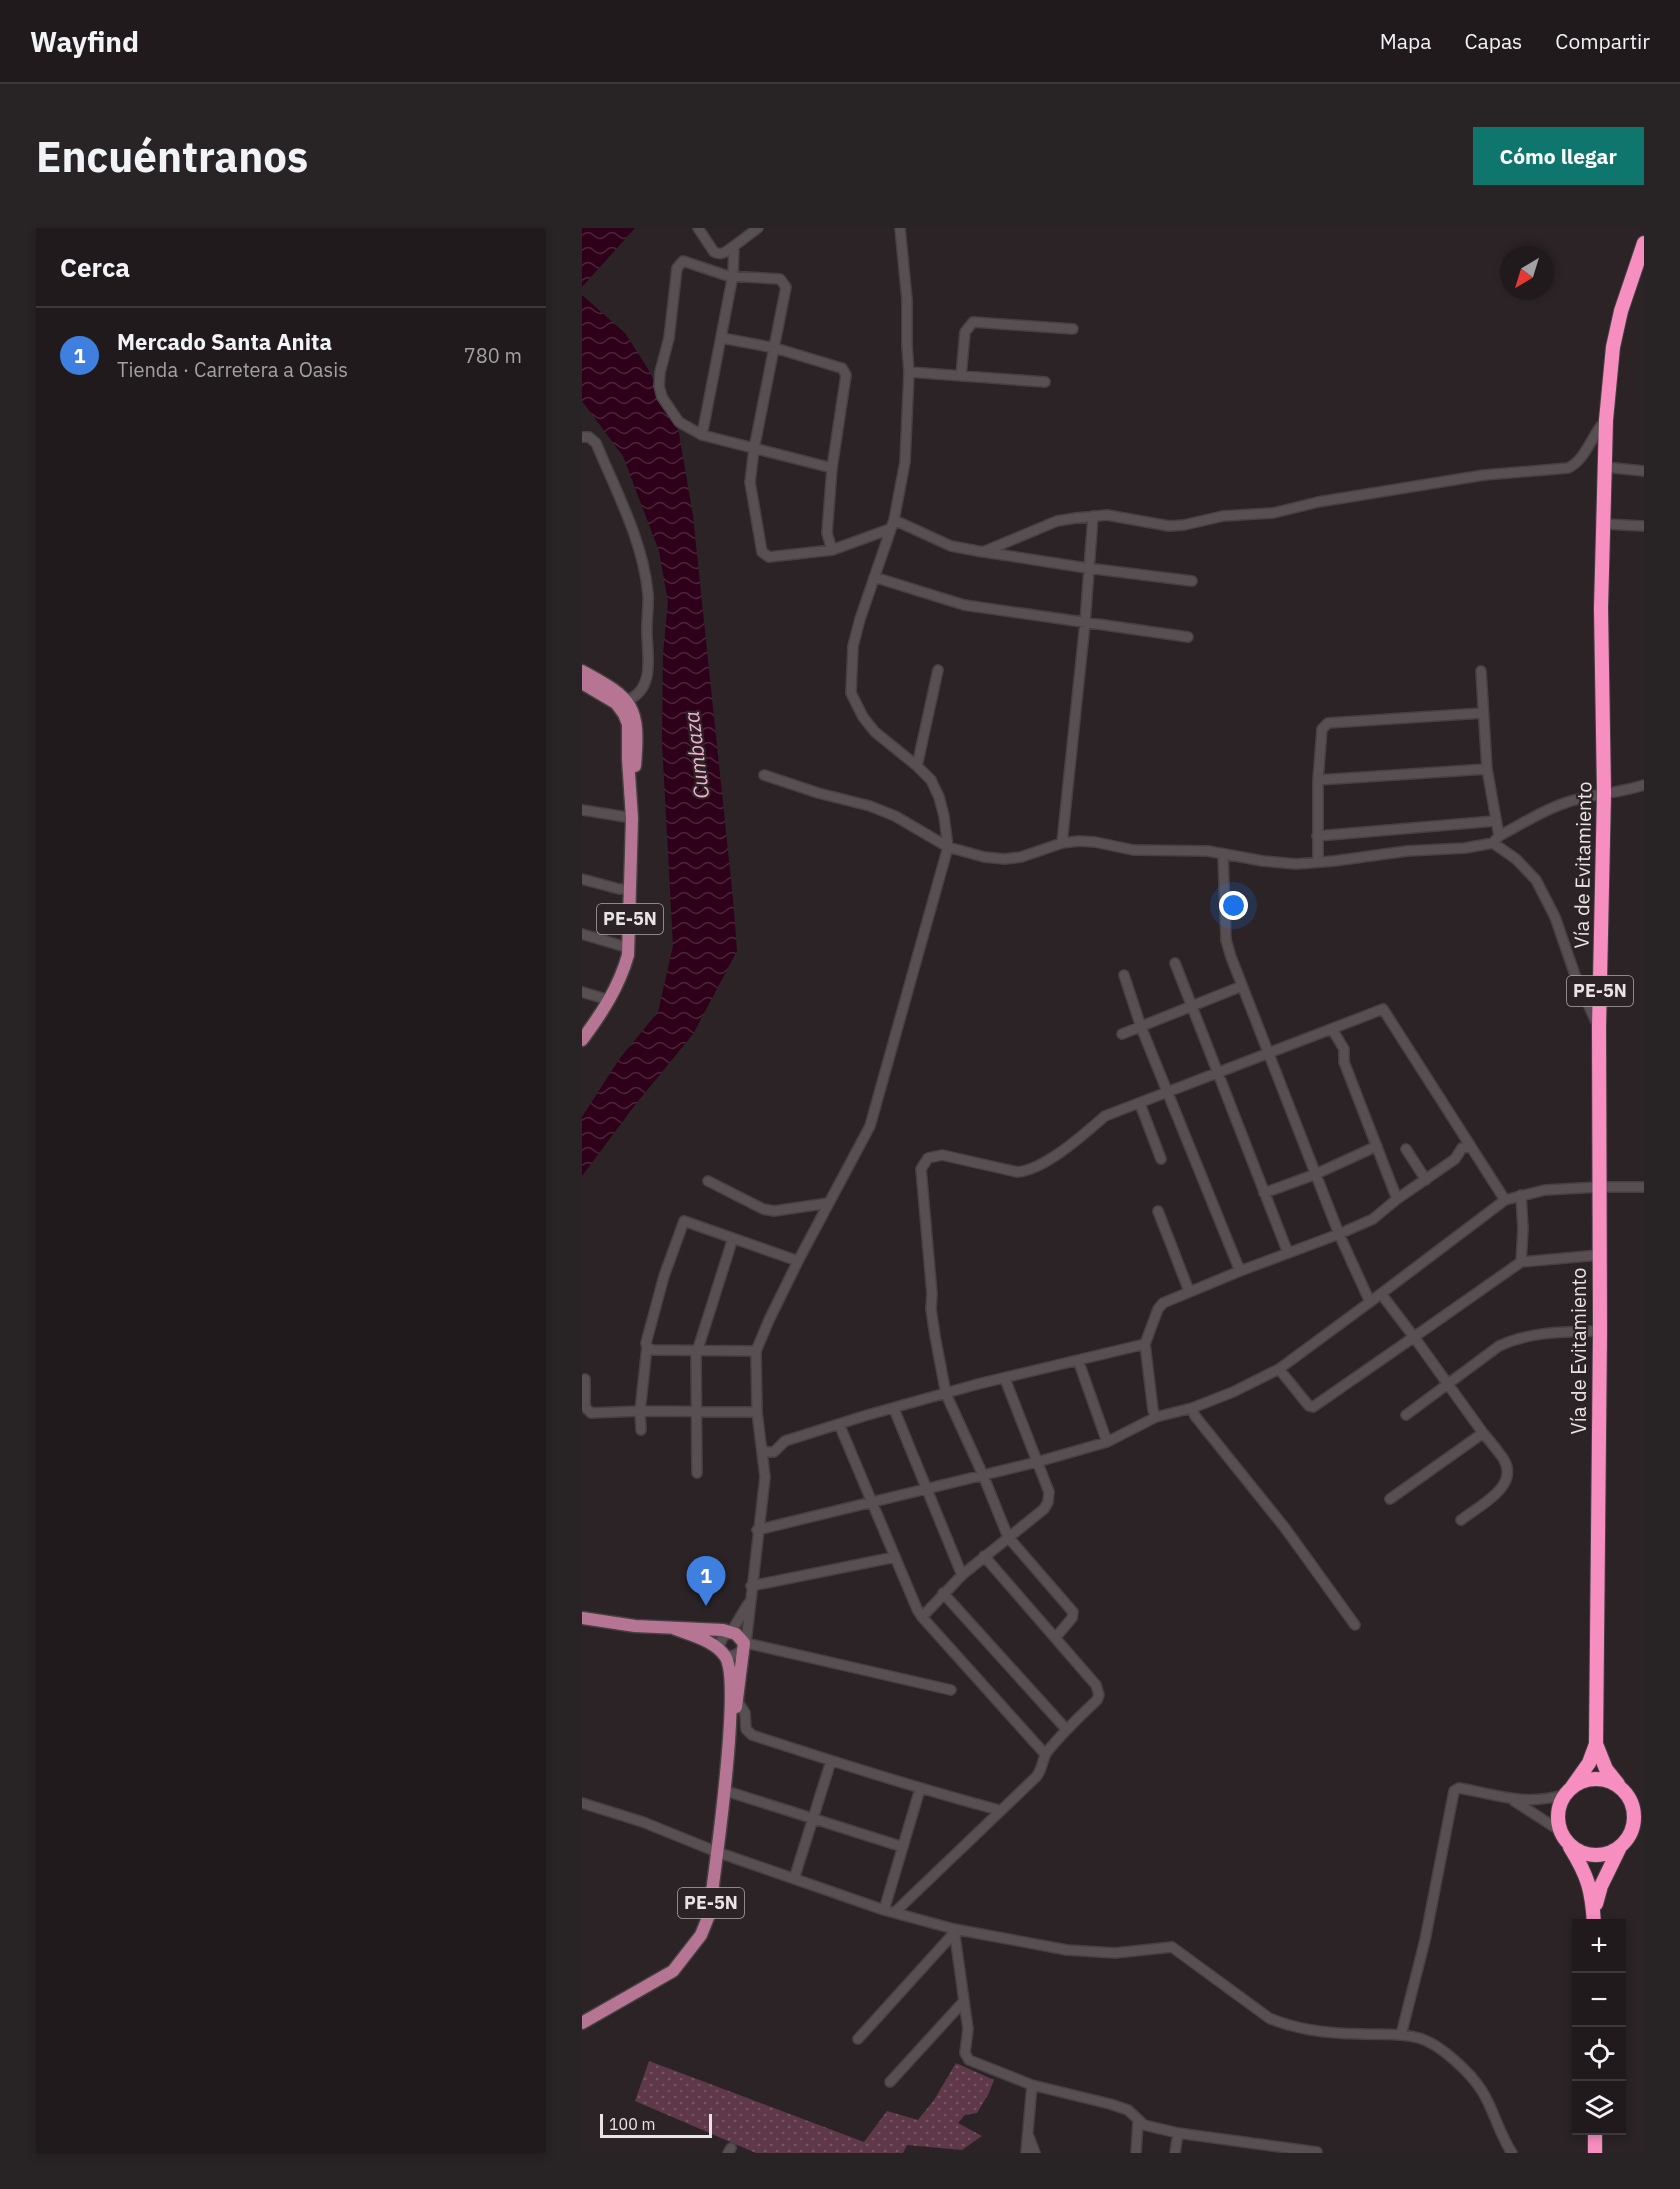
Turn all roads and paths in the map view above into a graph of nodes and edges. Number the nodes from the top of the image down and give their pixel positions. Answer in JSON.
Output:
{"nodes":[{"id":1,"x":698,"y":228,"type":"edge"},
{"id":2,"x":758,"y":228,"type":"edge"},
{"id":3,"x":900,"y":228,"type":"edge"},
{"id":4,"x":1644,"y":243,"type":"edge"},
{"id":5,"x":734,"y":246,"type":"junction"},
{"id":6,"x":733,"y":275,"type":"junction"},
{"id":7,"x":1073,"y":329,"type":"dead end"},
{"id":8,"x":722,"y":338,"type":"junction"},
{"id":9,"x":775,"y":348,"type":"junction"},
{"id":10,"x":909,"y":372,"type":"junction"},
{"id":11,"x":961,"y":376,"type":"junction"},
{"id":12,"x":1045,"y":382,"type":"dead end"},
{"id":13,"x":1606,"y":420,"type":"junction"},
{"id":14,"x":702,"y":435,"type":"junction"},
{"id":15,"x":582,"y":437,"type":"edge"},
{"id":16,"x":754,"y":449,"type":"junction"},
{"id":17,"x":1605,"y":467,"type":"junction"},
{"id":18,"x":832,"y":468,"type":"junction"},
{"id":19,"x":1644,"y":471,"type":"edge"},
{"id":20,"x":1092,"y":516,"type":"junction"},
{"id":21,"x":892,"y":524,"type":"junction"},
{"id":22,"x":1604,"y":524,"type":"junction"},
{"id":23,"x":1644,"y":526,"type":"edge"},
{"id":24,"x":832,"y":550,"type":"junction"},
{"id":25,"x":983,"y":552,"type":"junction"},
{"id":26,"x":1087,"y":568,"type":"junction"},
{"id":27,"x":874,"y":577,"type":"junction"},
{"id":28,"x":1192,"y":581,"type":"dead end"},
{"id":29,"x":1085,"y":623,"type":"junction"},
{"id":30,"x":1188,"y":637,"type":"dead end"},
{"id":31,"x":938,"y":670,"type":"dead end"},
{"id":32,"x":582,"y":671,"type":"edge"},
{"id":33,"x":1481,"y":671,"type":"dead end"},
{"id":34,"x":582,"y":683,"type":"edge"},
{"id":35,"x":628,"y":700,"type":"junction"},
{"id":36,"x":1484,"y":713,"type":"junction"},
{"id":37,"x":917,"y":766,"type":"junction"},
{"id":38,"x":1487,"y":769,"type":"junction"},
{"id":39,"x":764,"y":775,"type":"dead end"},
{"id":40,"x":1318,"y":780,"type":"junction"},
{"id":41,"x":630,"y":785,"type":"junction"},
{"id":42,"x":1644,"y":785,"type":"edge"},
{"id":43,"x":1604,"y":793,"type":"junction"},
{"id":44,"x":582,"y":810,"type":"edge"},
{"id":45,"x":632,"y":818,"type":"junction"},
{"id":46,"x":1496,"y":820,"type":"junction"},
{"id":47,"x":1317,"y":836,"type":"junction"},
{"id":48,"x":1496,"y":840,"type":"junction"},
{"id":49,"x":1062,"y":843,"type":"junction"},
{"id":50,"x":948,"y":847,"type":"junction"},
{"id":51,"x":1223,"y":855,"type":"junction"},
{"id":52,"x":1318,"y":862,"type":"junction"},
{"id":53,"x":582,"y":879,"type":"edge"},
{"id":54,"x":631,"y":888,"type":"junction"},
{"id":55,"x":582,"y":934,"type":"edge"},
{"id":56,"x":628,"y":948,"type":"junction"},
{"id":57,"x":1175,"y":963,"type":"dead end"},
{"id":58,"x":1124,"y":975,"type":"dead end"},
{"id":59,"x":1242,"y":986,"type":"junction"},
{"id":60,"x":582,"y":992,"type":"edge"},
{"id":61,"x":609,"y":1000,"type":"junction"},
{"id":62,"x":1191,"y":1005,"type":"junction"},
{"id":63,"x":1142,"y":1027,"type":"junction"},
{"id":64,"x":1599,"y":1027,"type":"junction"},
{"id":65,"x":1332,"y":1029,"type":"junction"},
{"id":66,"x":1122,"y":1034,"type":"dead end"},
{"id":67,"x":582,"y":1040,"type":"edge"},
{"id":68,"x":1270,"y":1054,"type":"junction"},
{"id":69,"x":1219,"y":1073,"type":"junction"},
{"id":70,"x":1167,"y":1093,"type":"junction"},
{"id":71,"x":1140,"y":1104,"type":"junction"},
{"id":72,"x":1377,"y":1146,"type":"junction"},
{"id":73,"x":1471,"y":1147,"type":"junction"},
{"id":74,"x":1406,"y":1149,"type":"dead end"},
{"id":75,"x":1161,"y":1159,"type":"dead end"},
{"id":76,"x":1316,"y":1174,"type":"junction"},
{"id":77,"x":1426,"y":1180,"type":"junction"},
{"id":78,"x":708,"y":1181,"type":"dead end"},
{"id":79,"x":1599,"y":1186,"type":"junction"},
{"id":80,"x":1644,"y":1187,"type":"edge"},
{"id":81,"x":1264,"y":1192,"type":"junction"},
{"id":82,"x":1521,"y":1195,"type":"junction"},
{"id":83,"x":1397,"y":1199,"type":"junction"},
{"id":84,"x":1505,"y":1200,"type":"junction"},
{"id":85,"x":829,"y":1203,"type":"junction"},
{"id":86,"x":1158,"y":1211,"type":"dead end"},
{"id":87,"x":1340,"y":1234,"type":"junction"},
{"id":88,"x":733,"y":1238,"type":"junction"},
{"id":89,"x":1288,"y":1253,"type":"junction"},
{"id":90,"x":1599,"y":1255,"type":"junction"},
{"id":91,"x":798,"y":1261,"type":"junction"},
{"id":92,"x":1521,"y":1262,"type":"junction"},
{"id":93,"x":1240,"y":1270,"type":"junction"},
{"id":94,"x":1189,"y":1291,"type":"junction"},
{"id":95,"x":1382,"y":1295,"type":"junction"},
{"id":96,"x":1370,"y":1302,"type":"junction"},
{"id":97,"x":1600,"y":1331,"type":"junction"},
{"id":98,"x":1414,"y":1337,"type":"junction"},
{"id":99,"x":1144,"y":1344,"type":"junction"},
{"id":100,"x":647,"y":1347,"type":"junction"},
{"id":101,"x":699,"y":1350,"type":"junction"},
{"id":102,"x":756,"y":1351,"type":"junction"},
{"id":103,"x":1078,"y":1360,"type":"junction"},
{"id":104,"x":1280,"y":1369,"type":"junction"},
{"id":105,"x":1005,"y":1378,"type":"junction"},
{"id":106,"x":585,"y":1379,"type":"dead end"},
{"id":107,"x":1448,"y":1385,"type":"junction"},
{"id":108,"x":946,"y":1394,"type":"junction"},
{"id":109,"x":1192,"y":1408,"type":"junction"},
{"id":110,"x":894,"y":1409,"type":"junction"},
{"id":111,"x":640,"y":1411,"type":"junction"},
{"id":112,"x":698,"y":1412,"type":"junction"},
{"id":113,"x":757,"y":1412,"type":"junction"},
{"id":114,"x":1406,"y":1415,"type":"dead end"},
{"id":115,"x":1156,"y":1417,"type":"junction"},
{"id":116,"x":838,"y":1424,"type":"junction"},
{"id":117,"x":640,"y":1430,"type":"dead end"},
{"id":118,"x":1483,"y":1433,"type":"junction"},
{"id":119,"x":1107,"y":1442,"type":"junction"},
{"id":120,"x":762,"y":1449,"type":"junction"},
{"id":121,"x":1037,"y":1462,"type":"junction"},
{"id":122,"x":697,"y":1473,"type":"dead end"},
{"id":123,"x":983,"y":1475,"type":"junction"},
{"id":124,"x":928,"y":1488,"type":"junction"},
{"id":125,"x":1390,"y":1499,"type":"dead end"},
{"id":126,"x":873,"y":1503,"type":"junction"},
{"id":127,"x":1461,"y":1520,"type":"dead end"},
{"id":128,"x":758,"y":1530,"type":"junction"},
{"id":129,"x":1008,"y":1537,"type":"junction"},
{"id":130,"x":984,"y":1556,"type":"junction"},
{"id":131,"x":895,"y":1557,"type":"junction"},
{"id":132,"x":962,"y":1575,"type":"junction"},
{"id":133,"x":751,"y":1586,"type":"junction"},
{"id":134,"x":943,"y":1593,"type":"junction"},
{"id":135,"x":749,"y":1602,"type":"junction"},
{"id":136,"x":922,"y":1617,"type":"junction"},
{"id":137,"x":582,"y":1618,"type":"edge"},
{"id":138,"x":1354,"y":1625,"type":"dead end"},
{"id":139,"x":673,"y":1628,"type":"junction"},
{"id":140,"x":731,"y":1632,"type":"junction"},
{"id":141,"x":1056,"y":1637,"type":"junction"},
{"id":142,"x":745,"y":1645,"type":"junction"},
{"id":143,"x":722,"y":1653,"type":"junction"},
{"id":144,"x":951,"y":1690,"type":"dead end"},
{"id":145,"x":738,"y":1702,"type":"junction"},
{"id":146,"x":731,"y":1719,"type":"junction"},
{"id":147,"x":1066,"y":1729,"type":"junction"},
{"id":148,"x":1596,"y":1744,"type":"junction"},
{"id":149,"x":1045,"y":1754,"type":"junction"},
{"id":150,"x":831,"y":1761,"type":"junction"},
{"id":151,"x":1622,"y":1788,"type":"junction"},
{"id":152,"x":920,"y":1789,"type":"junction"},
{"id":153,"x":723,"y":1790,"type":"junction"},
{"id":154,"x":1568,"y":1791,"type":"junction"},
{"id":155,"x":1512,"y":1800,"type":"junction"},
{"id":156,"x":582,"y":1803,"type":"edge"},
{"id":157,"x":999,"y":1810,"type":"junction"},
{"id":158,"x":815,"y":1819,"type":"junction"},
{"id":159,"x":1560,"y":1830,"type":"junction"},
{"id":160,"x":1568,"y":1844,"type":"junction"},
{"id":161,"x":903,"y":1847,"type":"junction"},
{"id":162,"x":1620,"y":1847,"type":"junction"},
{"id":163,"x":717,"y":1852,"type":"junction"},
{"id":164,"x":795,"y":1879,"type":"junction"},
{"id":165,"x":884,"y":1910,"type":"junction"},
{"id":166,"x":895,"y":1912,"type":"junction"},
{"id":167,"x":1594,"y":1918,"type":"edge"},
{"id":168,"x":954,"y":1931,"type":"junction"},
{"id":169,"x":964,"y":2001,"type":"junction"},
{"id":170,"x":582,"y":2023,"type":"edge"},
{"id":171,"x":1401,"y":2035,"type":"junction"},
{"id":172,"x":858,"y":2039,"type":"dead end"},
{"id":173,"x":890,"y":2082,"type":"dead end"},
{"id":174,"x":1032,"y":2085,"type":"junction"},
{"id":175,"x":1138,"y":2122,"type":"junction"},
{"id":176,"x":1179,"y":2133,"type":"junction"},
{"id":177,"x":1028,"y":2135,"type":"junction"},
{"id":178,"x":1595,"y":2135,"type":"edge"},
{"id":179,"x":1236,"y":2142,"type":"junction"},
{"id":180,"x":1293,"y":2151,"type":"edge"},
{"id":181,"x":1317,"y":2152,"type":"edge"},
{"id":182,"x":1026,"y":2153,"type":"edge"},
{"id":183,"x":1035,"y":2153,"type":"edge"},
{"id":184,"x":1136,"y":2153,"type":"edge"},
{"id":185,"x":1175,"y":2153,"type":"edge"},
{"id":186,"x":1235,"y":2153,"type":"edge"},
{"id":187,"x":1512,"y":2153,"type":"edge"},
{"id":188,"x":1595,"y":2153,"type":"edge"}],
"edges":[{"from":1,"to":5,"type":"street"},
{"from":2,"to":5,"type":"street"},
{"from":3,"to":10,"type":"street"},
{"from":4,"to":13,"type":"highway","name":"Vía de Evitamiento","number":"PE-5N"},
{"from":5,"to":6,"type":"street"},
{"from":6,"to":8,"type":"street"},
{"from":6,"to":9,"type":"street"},
{"from":6,"to":14,"type":"street"},
{"from":7,"to":11,"type":"street"},
{"from":8,"to":9,"type":"street"},
{"from":8,"to":14,"type":"street"},
{"from":9,"to":16,"type":"street"},
{"from":9,"to":18,"type":"street"},
{"from":10,"to":11,"type":"street"},
{"from":10,"to":21,"type":"street"},
{"from":11,"to":12,"type":"street"},
{"from":13,"to":17,"type":"highway","name":"Vía de Evitamiento","number":"PE-5N"},
{"from":13,"to":20,"type":"street"},
{"from":14,"to":16,"type":"street"},
{"from":15,"to":35,"type":"street"},
{"from":16,"to":18,"type":"street"},
{"from":16,"to":24,"type":"street"},
{"from":17,"to":19,"type":"street"},
{"from":17,"to":22,"type":"highway","name":"Vía de Evitamiento","number":"PE-5N"},
{"from":18,"to":24,"type":"street"},
{"from":20,"to":25,"type":"street"},
{"from":20,"to":26,"type":"street"},
{"from":21,"to":24,"type":"street"},
{"from":21,"to":25,"type":"street"},
{"from":21,"to":27,"type":"street"},
{"from":22,"to":23,"type":"street"},
{"from":22,"to":43,"type":"highway","name":"Vía de Evitamiento","number":"PE-5N"},
{"from":25,"to":26,"type":"street"},
{"from":26,"to":28,"type":"street"},
{"from":26,"to":29,"type":"street"},
{"from":27,"to":29,"type":"street"},
{"from":27,"to":37,"type":"street"},
{"from":29,"to":30,"type":"street"},
{"from":29,"to":49,"type":"street"},
{"from":31,"to":37,"type":"street"},
{"from":32,"to":35,"type":"main road"},
{"from":33,"to":36,"type":"street"},
{"from":34,"to":41,"type":"main road","number":"PE-5N"},
{"from":35,"to":41,"type":"main road","number":"PE-5N"},
{"from":36,"to":38,"type":"street"},
{"from":36,"to":40,"type":"street"},
{"from":37,"to":50,"type":"street"},
{"from":38,"to":40,"type":"street"},
{"from":38,"to":46,"type":"street"},
{"from":39,"to":50,"type":"street"},
{"from":40,"to":47,"type":"street"},
{"from":41,"to":45,"type":"main road","number":"PE-5N"},
{"from":42,"to":43,"type":"street"},
{"from":43,"to":48,"type":"street"},
{"from":43,"to":64,"type":"highway","name":"Vía de Evitamiento","number":"PE-5N"},
{"from":44,"to":45,"type":"street"},
{"from":45,"to":54,"type":"main road","number":"PE-5N"},
{"from":46,"to":47,"type":"street"},
{"from":46,"to":48,"type":"street"},
{"from":47,"to":52,"type":"street"},
{"from":48,"to":52,"type":"street"},
{"from":48,"to":64,"type":"street"},
{"from":49,"to":50,"type":"street"},
{"from":49,"to":51,"type":"street"},
{"from":50,"to":85,"type":"street"},
{"from":51,"to":52,"type":"street"},
{"from":51,"to":59,"type":"street"},
{"from":53,"to":54,"type":"street"},
{"from":54,"to":56,"type":"main road","number":"PE-5N"},
{"from":55,"to":56,"type":"street"},
{"from":56,"to":61,"type":"main road","number":"PE-5N"},
{"from":57,"to":62,"type":"street"},
{"from":58,"to":63,"type":"street"},
{"from":59,"to":62,"type":"street"},
{"from":59,"to":68,"type":"street"},
{"from":60,"to":61,"type":"street"},
{"from":61,"to":67,"type":"main road","number":"PE-5N"},
{"from":62,"to":63,"type":"street"},
{"from":62,"to":69,"type":"street"},
{"from":63,"to":66,"type":"street"},
{"from":63,"to":70,"type":"street"},
{"from":64,"to":79,"type":"highway","name":"Vía de Evitamiento","number":"PE-5N"},
{"from":65,"to":68,"type":"street"},
{"from":65,"to":72,"type":"street"},
{"from":65,"to":73,"type":"street"},
{"from":68,"to":69,"type":"street"},
{"from":68,"to":76,"type":"street"},
{"from":69,"to":70,"type":"street"},
{"from":69,"to":81,"type":"street"},
{"from":70,"to":71,"type":"street"},
{"from":70,"to":93,"type":"street"},
{"from":71,"to":75,"type":"street"},
{"from":71,"to":108,"type":"street"},
{"from":72,"to":76,"type":"street"},
{"from":72,"to":83,"type":"street"},
{"from":73,"to":77,"type":"street"},
{"from":73,"to":84,"type":"street"},
{"from":74,"to":77,"type":"street"},
{"from":76,"to":81,"type":"street"},
{"from":76,"to":87,"type":"street"},
{"from":77,"to":83,"type":"street"},
{"from":78,"to":85,"type":"street"},
{"from":79,"to":80,"type":"street"},
{"from":79,"to":82,"type":"street"},
{"from":79,"to":90,"type":"highway","name":"Vía de Evitamiento","number":"PE-5N"},
{"from":81,"to":89,"type":"street"},
{"from":82,"to":84,"type":"street"},
{"from":82,"to":92,"type":"street"},
{"from":83,"to":87,"type":"street"},
{"from":84,"to":95,"type":"street"},
{"from":85,"to":91,"type":"street"},
{"from":86,"to":94,"type":"street"},
{"from":87,"to":89,"type":"street"},
{"from":87,"to":96,"type":"street"},
{"from":88,"to":91,"type":"street"},
{"from":88,"to":100,"type":"street"},
{"from":88,"to":101,"type":"street"},
{"from":89,"to":93,"type":"street"},
{"from":90,"to":92,"type":"street"},
{"from":90,"to":97,"type":"highway","name":"Vía de Evitamiento","number":"PE-5N"},
{"from":91,"to":102,"type":"street"},
{"from":92,"to":98,"type":"street"},
{"from":93,"to":94,"type":"street"},
{"from":94,"to":99,"type":"street"},
{"from":95,"to":96,"type":"street"},
{"from":95,"to":98,"type":"street"},
{"from":96,"to":104,"type":"street"},
{"from":97,"to":107,"type":"street"},
{"from":97,"to":148,"type":"highway","name":"Vía de Evitamiento","number":"PE-5N"},
{"from":98,"to":104,"type":"street"},
{"from":98,"to":107,"type":"street"},
{"from":99,"to":103,"type":"street"},
{"from":99,"to":115,"type":"street"},
{"from":100,"to":101,"type":"street"},
{"from":100,"to":111,"type":"street"},
{"from":101,"to":102,"type":"street"},
{"from":101,"to":112,"type":"street"},
{"from":102,"to":113,"type":"street"},
{"from":103,"to":105,"type":"street"},
{"from":103,"to":119,"type":"street"},
{"from":104,"to":109,"type":"street"},
{"from":105,"to":108,"type":"street"},
{"from":105,"to":121,"type":"street"},
{"from":106,"to":111,"type":"street"},
{"from":107,"to":114,"type":"street"},
{"from":107,"to":118,"type":"street"},
{"from":108,"to":110,"type":"street"},
{"from":108,"to":123,"type":"street"},
{"from":109,"to":115,"type":"street"},
{"from":109,"to":138,"type":"street"},
{"from":110,"to":116,"type":"street"},
{"from":110,"to":124,"type":"street"},
{"from":111,"to":112,"type":"street"},
{"from":111,"to":117,"type":"street"},
{"from":112,"to":113,"type":"street"},
{"from":112,"to":122,"type":"street"},
{"from":113,"to":120,"type":"street"},
{"from":115,"to":119,"type":"street"},
{"from":116,"to":120,"type":"street"},
{"from":116,"to":126,"type":"street"},
{"from":118,"to":125,"type":"street"},
{"from":118,"to":127,"type":"street"},
{"from":119,"to":121,"type":"street"},
{"from":120,"to":128,"type":"street"},
{"from":121,"to":123,"type":"street"},
{"from":121,"to":129,"type":"street"},
{"from":123,"to":124,"type":"street"},
{"from":123,"to":129,"type":"street"},
{"from":124,"to":126,"type":"street"},
{"from":124,"to":132,"type":"street"},
{"from":126,"to":128,"type":"street"},
{"from":126,"to":131,"type":"street"},
{"from":128,"to":133,"type":"street"},
{"from":129,"to":130,"type":"street"},
{"from":129,"to":141,"type":"street"},
{"from":130,"to":132,"type":"street"},
{"from":130,"to":141,"type":"street"},
{"from":131,"to":133,"type":"street"},
{"from":131,"to":136,"type":"street"},
{"from":132,"to":134,"type":"street"},
{"from":133,"to":135,"type":"street"},
{"from":134,"to":136,"type":"street"},
{"from":134,"to":147,"type":"street"},
{"from":135,"to":140,"type":"street"},
{"from":135,"to":142,"type":"street"},
{"from":136,"to":149,"type":"street"},
{"from":137,"to":139,"type":"main road"},
{"from":139,"to":140,"type":"main road"},
{"from":139,"to":143,"type":"main road"},
{"from":140,"to":142,"type":"main road"},
{"from":140,"to":143,"type":"street"},
{"from":141,"to":147,"type":"street"},
{"from":142,"to":143,"type":"street"},
{"from":142,"to":144,"type":"street"},
{"from":142,"to":145,"type":"main road","number":"PE-5N"},
{"from":143,"to":146,"type":"main road","number":"PE-5N"},
{"from":145,"to":146,"type":"main road","number":"PE-5N"},
{"from":145,"to":150,"type":"street"},
{"from":146,"to":153,"type":"main road","number":"PE-5N"},
{"from":147,"to":149,"type":"street"},
{"from":148,"to":151,"type":"highway","name":"Vía de Evitamiento","number":"PE-5N"},
{"from":148,"to":154,"type":"highway","name":"Vía de Evitamiento","number":"PE-5N"},
{"from":149,"to":157,"type":"street"},
{"from":150,"to":152,"type":"street"},
{"from":150,"to":158,"type":"street"},
{"from":151,"to":154,"type":"highway"},
{"from":151,"to":162,"type":"highway"},
{"from":152,"to":157,"type":"street"},
{"from":152,"to":161,"type":"street"},
{"from":153,"to":158,"type":"street"},
{"from":153,"to":163,"type":"main road","number":"PE-5N"},
{"from":154,"to":155,"type":"street"},
{"from":154,"to":159,"type":"highway"},
{"from":155,"to":159,"type":"street"},
{"from":155,"to":171,"type":"street"},
{"from":156,"to":163,"type":"street"},
{"from":157,"to":166,"type":"street"},
{"from":158,"to":161,"type":"street"},
{"from":158,"to":164,"type":"street"},
{"from":159,"to":160,"type":"highway"},
{"from":160,"to":162,"type":"highway"},
{"from":160,"to":167,"type":"highway"},
{"from":161,"to":165,"type":"street"},
{"from":162,"to":167,"type":"highway"},
{"from":163,"to":164,"type":"street"},
{"from":163,"to":170,"type":"main road","number":"PE-5N"},
{"from":164,"to":165,"type":"street"},
{"from":165,"to":166,"type":"street"},
{"from":166,"to":168,"type":"street"},
{"from":168,"to":169,"type":"street"},
{"from":168,"to":171,"type":"street"},
{"from":168,"to":172,"type":"street"},
{"from":169,"to":173,"type":"street"},
{"from":169,"to":174,"type":"street"},
{"from":171,"to":187,"type":"street"},
{"from":174,"to":175,"type":"street"},
{"from":174,"to":177,"type":"street"},
{"from":175,"to":176,"type":"street"},
{"from":175,"to":184,"type":"street"},
{"from":176,"to":179,"type":"street"},
{"from":176,"to":185,"type":"street"},
{"from":177,"to":182,"type":"street"},
{"from":177,"to":183,"type":"street"},
{"from":178,"to":188,"type":"highway"},
{"from":179,"to":180,"type":"street"},
{"from":179,"to":186,"type":"street"},
{"from":180,"to":181,"type":"street"}]}
